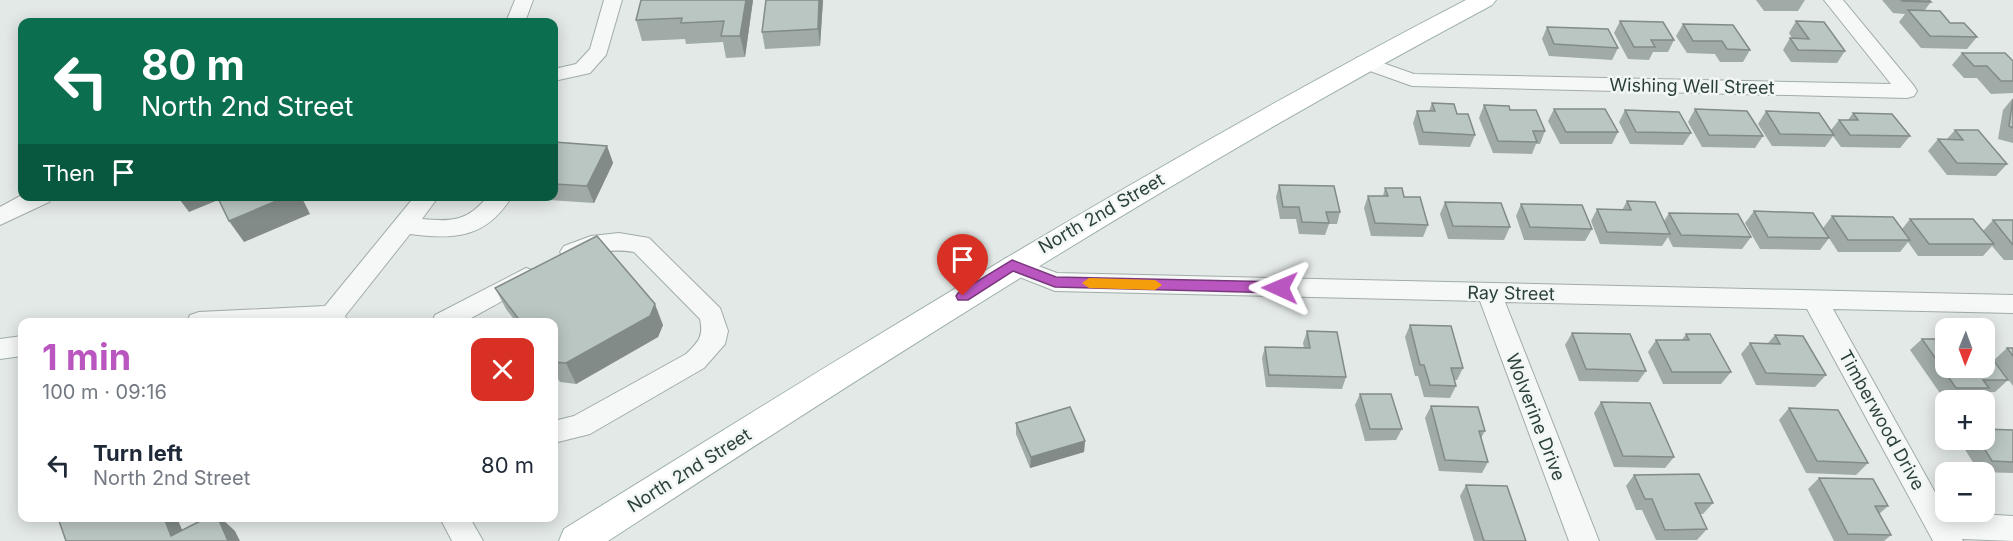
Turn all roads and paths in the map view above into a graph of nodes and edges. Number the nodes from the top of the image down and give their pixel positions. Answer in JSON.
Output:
{"nodes":[{"id":1,"x":524,"y":0,"type":"edge"},
{"id":2,"x":614,"y":0,"type":"edge"},
{"id":3,"x":1484,"y":0,"type":"edge"},
{"id":4,"x":1833,"y":0,"type":"edge"},
{"id":5,"x":517,"y":18,"type":"edge"},
{"id":6,"x":1363,"y":62,"type":"junction"},
{"id":7,"x":558,"y":74,"type":"edge"},
{"id":8,"x":29,"y":201,"type":"edge"},
{"id":9,"x":424,"y":201,"type":"edge"},
{"id":10,"x":497,"y":201,"type":"edge"},
{"id":11,"x":0,"y":217,"type":"edge"},
{"id":12,"x":406,"y":225,"type":"junction"},
{"id":13,"x":1012,"y":266,"type":"junction"},
{"id":14,"x":1489,"y":293,"type":"junction"},
{"id":15,"x":1815,"y":300,"type":"junction"},
{"id":16,"x":2013,"y":304,"type":"edge"},
{"id":17,"x":335,"y":318,"type":"edge"},
{"id":18,"x":458,"y":318,"type":"edge"},
{"id":19,"x":18,"y":347,"type":"edge"},
{"id":20,"x":0,"y":349,"type":"edge"},
{"id":21,"x":558,"y":431,"type":"edge"},
{"id":22,"x":456,"y":522,"type":"edge"},
{"id":23,"x":2013,"y":529,"type":"edge"},
{"id":24,"x":1944,"y":533,"type":"edge"},
{"id":25,"x":468,"y":541,"type":"edge"},
{"id":26,"x":577,"y":541,"type":"edge"},
{"id":27,"x":1584,"y":541,"type":"edge"}],
"edges":[{"from":1,"to":5,"type":"street"},
{"from":2,"to":7,"type":"street"},
{"from":3,"to":6,"type":"main road","name":"North 2nd Street"},
{"from":4,"to":6,"type":"street","name":"Wishing Well Street"},
{"from":6,"to":13,"type":"main road","name":"North 2nd Street"},
{"from":8,"to":11,"type":"street"},
{"from":9,"to":12,"type":"street"},
{"from":10,"to":12,"type":"street"},
{"from":12,"to":17,"type":"street"},
{"from":13,"to":14,"type":"street","name":"Ray Street"},
{"from":13,"to":26,"type":"main road","name":"North 2nd Street"},
{"from":14,"to":15,"type":"street","name":"Ray Street"},
{"from":14,"to":27,"type":"street","name":"Wolverine Drive"},
{"from":15,"to":16,"type":"street","name":"Ray Street"},
{"from":15,"to":24,"type":"street","name":"Timberwood Drive"},
{"from":18,"to":21,"type":"street"},
{"from":19,"to":20,"type":"street"},
{"from":22,"to":25,"type":"street"},
{"from":23,"to":24,"type":"street"}]}
